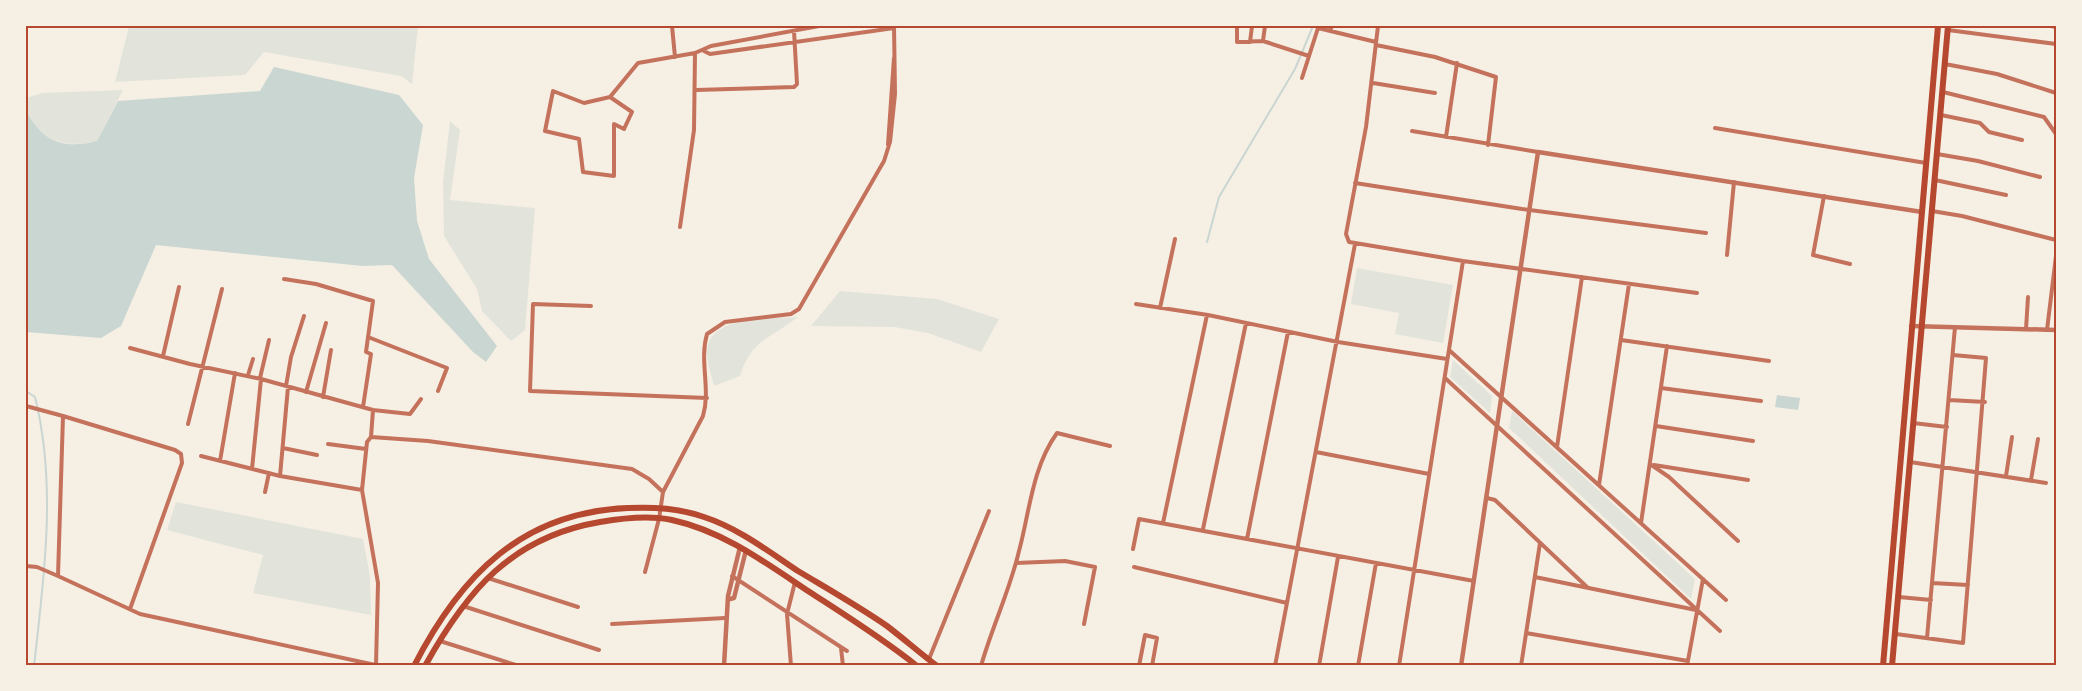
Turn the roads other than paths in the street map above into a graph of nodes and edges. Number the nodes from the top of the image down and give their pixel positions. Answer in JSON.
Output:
{"nodes":[{"id":1,"x":672,"y":26,"type":"edge"},
{"id":2,"x":819,"y":26,"type":"edge"},
{"id":3,"x":1237,"y":26,"type":"edge"},
{"id":4,"x":1252,"y":26,"type":"edge"},
{"id":5,"x":1265,"y":26,"type":"edge"},
{"id":6,"x":1332,"y":26,"type":"edge"},
{"id":7,"x":1378,"y":26,"type":"edge"},
{"id":8,"x":1938,"y":26,"type":"edge"},
{"id":9,"x":2050,"y":26,"type":"edge"},
{"id":10,"x":894,"y":27,"type":"edge"},
{"id":11,"x":1948,"y":27,"type":"edge"},
{"id":12,"x":2056,"y":27,"type":"edge"},
{"id":13,"x":794,"y":31,"type":"junction"},
{"id":14,"x":1330,"y":32,"type":"junction"},
{"id":15,"x":1263,"y":41,"type":"junction"},
{"id":16,"x":1250,"y":42,"type":"junction"},
{"id":17,"x":797,"y":43,"type":"junction"},
{"id":18,"x":1376,"y":43,"type":"junction"},
{"id":19,"x":2056,"y":44,"type":"edge"},
{"id":20,"x":703,"y":51,"type":"junction"},
{"id":21,"x":694,"y":53,"type":"junction"},
{"id":22,"x":1309,"y":56,"type":"junction"},
{"id":23,"x":675,"y":57,"type":"junction"},
{"id":24,"x":1457,"y":63,"type":"junction"},
{"id":25,"x":1944,"y":64,"type":"junction"},
{"id":26,"x":1302,"y":78,"type":"dead end"},
{"id":27,"x":1372,"y":83,"type":"junction"},
{"id":28,"x":696,"y":90,"type":"junction"},
{"id":29,"x":1942,"y":92,"type":"junction"},
{"id":30,"x":1435,"y":93,"type":"dead end"},
{"id":31,"x":2056,"y":93,"type":"edge"},
{"id":32,"x":610,"y":97,"type":"junction"},
{"id":33,"x":1940,"y":115,"type":"junction"},
{"id":34,"x":1715,"y":128,"type":"dead end"},
{"id":35,"x":1412,"y":131,"type":"dead end"},
{"id":36,"x":2056,"y":134,"type":"edge"},
{"id":37,"x":1446,"y":137,"type":"junction"},
{"id":38,"x":2022,"y":140,"type":"dead end"},
{"id":39,"x":1488,"y":145,"type":"junction"},
{"id":40,"x":1538,"y":152,"type":"junction"},
{"id":41,"x":1937,"y":154,"type":"junction"},
{"id":42,"x":1927,"y":163,"type":"junction"},
{"id":43,"x":2040,"y":177,"type":"dead end"},
{"id":44,"x":1935,"y":180,"type":"junction"},
{"id":45,"x":1734,"y":182,"type":"junction"},
{"id":46,"x":1355,"y":183,"type":"junction"},
{"id":47,"x":1824,"y":195,"type":"junction"},
{"id":48,"x":2006,"y":195,"type":"dead end"},
{"id":49,"x":1530,"y":210,"type":"junction"},
{"id":50,"x":1931,"y":211,"type":"junction"},
{"id":51,"x":1922,"y":212,"type":"junction"},
{"id":52,"x":680,"y":227,"type":"dead end"},
{"id":53,"x":1706,"y":233,"type":"dead end"},
{"id":54,"x":1174,"y":239,"type":"dead end"},
{"id":55,"x":2056,"y":240,"type":"edge"},
{"id":56,"x":1355,"y":244,"type":"junction"},
{"id":57,"x":1727,"y":255,"type":"dead end"},
{"id":58,"x":2056,"y":256,"type":"edge"},
{"id":59,"x":1463,"y":261,"type":"junction"},
{"id":60,"x":1850,"y":264,"type":"dead end"},
{"id":61,"x":1521,"y":269,"type":"junction"},
{"id":62,"x":1582,"y":277,"type":"junction"},
{"id":63,"x":284,"y":279,"type":"dead end"},
{"id":64,"x":1629,"y":284,"type":"junction"},
{"id":65,"x":179,"y":287,"type":"dead end"},
{"id":66,"x":222,"y":289,"type":"dead end"},
{"id":67,"x":1697,"y":293,"type":"dead end"},
{"id":68,"x":2028,"y":297,"type":"dead end"},
{"id":69,"x":1136,"y":304,"type":"dead end"},
{"id":70,"x":591,"y":306,"type":"dead end"},
{"id":71,"x":1160,"y":308,"type":"junction"},
{"id":72,"x":1208,"y":315,"type":"junction"},
{"id":73,"x":304,"y":316,"type":"dead end"},
{"id":74,"x":326,"y":323,"type":"dead end"},
{"id":75,"x":1246,"y":323,"type":"junction"},
{"id":76,"x":1911,"y":326,"type":"junction"},
{"id":77,"x":1921,"y":327,"type":"junction"},
{"id":78,"x":1954,"y":327,"type":"junction"},
{"id":79,"x":2026,"y":329,"type":"junction"},
{"id":80,"x":2047,"y":330,"type":"junction"},
{"id":81,"x":2056,"y":330,"type":"edge"},
{"id":82,"x":1288,"y":332,"type":"junction"},
{"id":83,"x":368,"y":337,"type":"junction"},
{"id":84,"x":269,"y":340,"type":"dead end"},
{"id":85,"x":1621,"y":340,"type":"junction"},
{"id":86,"x":1338,"y":342,"type":"junction"},
{"id":87,"x":1667,"y":346,"type":"junction"},
{"id":88,"x":130,"y":348,"type":"dead end"},
{"id":89,"x":331,"y":350,"type":"dead end"},
{"id":90,"x":1449,"y":350,"type":"junction"},
{"id":91,"x":1953,"y":355,"type":"junction"},
{"id":92,"x":163,"y":356,"type":"junction"},
{"id":93,"x":253,"y":359,"type":"dead end"},
{"id":94,"x":1447,"y":359,"type":"junction"},
{"id":95,"x":1769,"y":361,"type":"dead end"},
{"id":96,"x":203,"y":365,"type":"junction"},
{"id":97,"x":235,"y":372,"type":"junction"},
{"id":98,"x":248,"y":375,"type":"junction"},
{"id":99,"x":1444,"y":378,"type":"junction"},
{"id":100,"x":261,"y":379,"type":"junction"},
{"id":101,"x":287,"y":386,"type":"junction"},
{"id":102,"x":1661,"y":388,"type":"junction"},
{"id":103,"x":438,"y":391,"type":"dead end"},
{"id":104,"x":306,"y":392,"type":"junction"},
{"id":105,"x":323,"y":397,"type":"junction"},
{"id":106,"x":707,"y":398,"type":"junction"},
{"id":107,"x":1502,"y":398,"type":"junction"},
{"id":108,"x":421,"y":399,"type":"dead end"},
{"id":109,"x":1949,"y":400,"type":"junction"},
{"id":110,"x":1761,"y":401,"type":"dead end"},
{"id":111,"x":1984,"y":402,"type":"junction"},
{"id":112,"x":26,"y":406,"type":"edge"},
{"id":113,"x":363,"y":408,"type":"junction"},
{"id":114,"x":373,"y":410,"type":"junction"},
{"id":115,"x":63,"y":416,"type":"junction"},
{"id":116,"x":1912,"y":423,"type":"junction"},
{"id":117,"x":188,"y":424,"type":"dead end"},
{"id":118,"x":1497,"y":426,"type":"junction"},
{"id":119,"x":1656,"y":426,"type":"junction"},
{"id":120,"x":1947,"y":427,"type":"junction"},
{"id":121,"x":371,"y":437,"type":"junction"},
{"id":122,"x":2012,"y":437,"type":"dead end"},
{"id":123,"x":2038,"y":439,"type":"dead end"},
{"id":124,"x":1754,"y":441,"type":"dead end"},
{"id":125,"x":328,"y":444,"type":"dead end"},
{"id":126,"x":1110,"y":446,"type":"dead end"},
{"id":127,"x":283,"y":448,"type":"junction"},
{"id":128,"x":1557,"y":448,"type":"junction"},
{"id":129,"x":366,"y":450,"type":"junction"},
{"id":130,"x":1316,"y":452,"type":"junction"},
{"id":131,"x":317,"y":454,"type":"dead end"},
{"id":132,"x":201,"y":456,"type":"dead end"},
{"id":133,"x":219,"y":461,"type":"junction"},
{"id":134,"x":1909,"y":462,"type":"junction"},
{"id":135,"x":1650,"y":464,"type":"junction"},
{"id":136,"x":1944,"y":467,"type":"junction"},
{"id":137,"x":252,"y":469,"type":"junction"},
{"id":138,"x":1976,"y":471,"type":"junction"},
{"id":139,"x":269,"y":473,"type":"junction"},
{"id":140,"x":1429,"y":474,"type":"junction"},
{"id":141,"x":280,"y":476,"type":"junction"},
{"id":142,"x":2006,"y":476,"type":"junction"},
{"id":143,"x":1748,"y":480,"type":"dead end"},
{"id":144,"x":2031,"y":480,"type":"junction"},
{"id":145,"x":2046,"y":483,"type":"dead end"},
{"id":146,"x":1599,"y":486,"type":"junction"},
{"id":147,"x":362,"y":490,"type":"junction"},
{"id":148,"x":266,"y":492,"type":"dead end"},
{"id":149,"x":663,"y":492,"type":"junction"},
{"id":150,"x":1486,"y":498,"type":"junction"},
{"id":151,"x":661,"y":507,"type":"junction"},
{"id":152,"x":989,"y":511,"type":"dead end"},
{"id":153,"x":659,"y":519,"type":"junction"},
{"id":154,"x":1163,"y":523,"type":"junction"},
{"id":155,"x":1641,"y":524,"type":"junction"},
{"id":156,"x":1203,"y":529,"type":"junction"},
{"id":157,"x":1247,"y":539,"type":"junction"},
{"id":158,"x":1738,"y":541,"type":"dead end"},
{"id":159,"x":1540,"y":543,"type":"junction"},
{"id":160,"x":743,"y":549,"type":"junction"},
{"id":161,"x":1133,"y":549,"type":"dead end"},
{"id":162,"x":1298,"y":549,"type":"junction"},
{"id":163,"x":1338,"y":557,"type":"junction"},
{"id":164,"x":1016,"y":563,"type":"junction"},
{"id":165,"x":1376,"y":563,"type":"junction"},
{"id":166,"x":26,"y":566,"type":"edge"},
{"id":167,"x":1134,"y":567,"type":"dead end"},
{"id":168,"x":1414,"y":571,"type":"junction"},
{"id":169,"x":645,"y":572,"type":"dead end"},
{"id":170,"x":58,"y":576,"type":"junction"},
{"id":171,"x":735,"y":577,"type":"junction"},
{"id":172,"x":487,"y":578,"type":"junction"},
{"id":173,"x":1535,"y":578,"type":"junction"},
{"id":174,"x":1703,"y":579,"type":"junction"},
{"id":175,"x":1474,"y":581,"type":"junction"},
{"id":176,"x":795,"y":582,"type":"junction"},
{"id":177,"x":1932,"y":583,"type":"junction"},
{"id":178,"x":1968,"y":585,"type":"junction"},
{"id":179,"x":1587,"y":588,"type":"junction"},
{"id":180,"x":1899,"y":597,"type":"junction"},
{"id":181,"x":1726,"y":600,"type":"dead end"},
{"id":182,"x":1931,"y":600,"type":"junction"},
{"id":183,"x":1287,"y":603,"type":"junction"},
{"id":184,"x":462,"y":606,"type":"junction"},
{"id":185,"x":578,"y":607,"type":"dead end"},
{"id":186,"x":130,"y":609,"type":"junction"},
{"id":187,"x":1697,"y":610,"type":"junction"},
{"id":188,"x":787,"y":614,"type":"junction"},
{"id":189,"x":725,"y":618,"type":"junction"},
{"id":190,"x":612,"y":624,"type":"dead end"},
{"id":191,"x":1084,"y":624,"type":"dead end"},
{"id":192,"x":1720,"y":631,"type":"dead end"},
{"id":193,"x":1526,"y":633,"type":"junction"},
{"id":194,"x":1895,"y":636,"type":"junction"},
{"id":195,"x":1885,"y":637,"type":"junction"},
{"id":196,"x":1927,"y":638,"type":"junction"},
{"id":197,"x":439,"y":640,"type":"junction"},
{"id":198,"x":841,"y":647,"type":"junction"},
{"id":199,"x":599,"y":650,"type":"dead end"},
{"id":200,"x":847,"y":651,"type":"dead end"},
{"id":201,"x":929,"y":659,"type":"junction"},
{"id":202,"x":1687,"y":663,"type":"edge"},
{"id":203,"x":377,"y":665,"type":"edge"},
{"id":204,"x":414,"y":666,"type":"edge"},
{"id":205,"x":425,"y":666,"type":"edge"},
{"id":206,"x":519,"y":666,"type":"edge"},
{"id":207,"x":724,"y":666,"type":"edge"},
{"id":208,"x":791,"y":666,"type":"edge"},
{"id":209,"x":843,"y":666,"type":"edge"},
{"id":210,"x":917,"y":666,"type":"edge"},
{"id":211,"x":937,"y":666,"type":"edge"},
{"id":212,"x":981,"y":666,"type":"edge"},
{"id":213,"x":1139,"y":666,"type":"edge"},
{"id":214,"x":1152,"y":666,"type":"edge"},
{"id":215,"x":1275,"y":666,"type":"edge"},
{"id":216,"x":1319,"y":666,"type":"edge"},
{"id":217,"x":1358,"y":666,"type":"edge"},
{"id":218,"x":1399,"y":666,"type":"edge"},
{"id":219,"x":1461,"y":666,"type":"edge"},
{"id":220,"x":1521,"y":666,"type":"edge"},
{"id":221,"x":1883,"y":666,"type":"edge"},
{"id":222,"x":1892,"y":666,"type":"edge"}],
"edges":[{"from":1,"to":23,"type":"street"},
{"from":2,"to":13,"type":"street"},
{"from":3,"to":16,"type":"street"},
{"from":4,"to":16,"type":"street"},
{"from":5,"to":15,"type":"street"},
{"from":6,"to":14,"type":"street"},
{"from":7,"to":18,"type":"street"},
{"from":8,"to":42,"type":"main road"},
{"from":9,"to":12,"type":"street"},
{"from":10,"to":17,"type":"street"},
{"from":10,"to":106,"type":"street"},
{"from":11,"to":19,"type":"street"},
{"from":11,"to":25,"type":"main road"},
{"from":13,"to":17,"type":"street"},
{"from":13,"to":20,"type":"street"},
{"from":14,"to":18,"type":"street"},
{"from":14,"to":22,"type":"street"},
{"from":15,"to":16,"type":"street"},
{"from":15,"to":22,"type":"street"},
{"from":17,"to":20,"type":"street"},
{"from":17,"to":28,"type":"street"},
{"from":18,"to":24,"type":"street"},
{"from":18,"to":27,"type":"street"},
{"from":20,"to":21,"type":"street"},
{"from":21,"to":23,"type":"street"},
{"from":21,"to":28,"type":"street"},
{"from":22,"to":26,"type":"street"},
{"from":23,"to":32,"type":"street"},
{"from":24,"to":37,"type":"street"},
{"from":24,"to":39,"type":"street"},
{"from":25,"to":29,"type":"main road"},
{"from":25,"to":31,"type":"street"},
{"from":27,"to":30,"type":"street"},
{"from":27,"to":46,"type":"street"},
{"from":28,"to":52,"type":"street"},
{"from":29,"to":33,"type":"main road"},
{"from":29,"to":36,"type":"street"},
{"from":32,"to":32,"type":"street"},
{"from":33,"to":38,"type":"street"},
{"from":33,"to":41,"type":"main road"},
{"from":34,"to":42,"type":"street"},
{"from":35,"to":37,"type":"street"},
{"from":37,"to":39,"type":"street"},
{"from":39,"to":40,"type":"street"},
{"from":40,"to":45,"type":"street"},
{"from":40,"to":49,"type":"street"},
{"from":41,"to":43,"type":"street"},
{"from":41,"to":44,"type":"main road"},
{"from":42,"to":51,"type":"main road"},
{"from":44,"to":48,"type":"street"},
{"from":44,"to":50,"type":"main road"},
{"from":45,"to":47,"type":"street"},
{"from":45,"to":57,"type":"street"},
{"from":46,"to":49,"type":"street"},
{"from":46,"to":56,"type":"street"},
{"from":47,"to":51,"type":"street"},
{"from":47,"to":60,"type":"street"},
{"from":49,"to":53,"type":"street"},
{"from":49,"to":61,"type":"street"},
{"from":50,"to":55,"type":"street"},
{"from":50,"to":77,"type":"main road"},
{"from":51,"to":76,"type":"main road"},
{"from":54,"to":71,"type":"street"},
{"from":56,"to":59,"type":"street"},
{"from":56,"to":86,"type":"street"},
{"from":58,"to":80,"type":"street"},
{"from":59,"to":61,"type":"street"},
{"from":59,"to":90,"type":"street"},
{"from":61,"to":62,"type":"street"},
{"from":61,"to":107,"type":"street"},
{"from":62,"to":64,"type":"street"},
{"from":62,"to":128,"type":"street"},
{"from":63,"to":83,"type":"street"},
{"from":64,"to":67,"type":"street"},
{"from":64,"to":85,"type":"street"},
{"from":65,"to":92,"type":"street"},
{"from":66,"to":96,"type":"street"},
{"from":68,"to":79,"type":"street"},
{"from":69,"to":71,"type":"street"},
{"from":70,"to":106,"type":"street"},
{"from":71,"to":72,"type":"street"},
{"from":72,"to":75,"type":"street"},
{"from":72,"to":154,"type":"street"},
{"from":73,"to":101,"type":"street"},
{"from":74,"to":104,"type":"street"},
{"from":75,"to":82,"type":"street"},
{"from":75,"to":156,"type":"street"},
{"from":76,"to":77,"type":"street"},
{"from":76,"to":195,"type":"main road"},
{"from":77,"to":78,"type":"street"},
{"from":77,"to":116,"type":"main road"},
{"from":78,"to":79,"type":"street"},
{"from":78,"to":91,"type":"street"},
{"from":79,"to":80,"type":"street"},
{"from":80,"to":81,"type":"street"},
{"from":82,"to":86,"type":"street"},
{"from":82,"to":157,"type":"street"},
{"from":83,"to":103,"type":"street"},
{"from":83,"to":113,"type":"street"},
{"from":84,"to":100,"type":"street"},
{"from":85,"to":87,"type":"street"},
{"from":85,"to":146,"type":"street"},
{"from":86,"to":94,"type":"street"},
{"from":86,"to":130,"type":"street"},
{"from":87,"to":95,"type":"street"},
{"from":87,"to":102,"type":"street"},
{"from":88,"to":92,"type":"street"},
{"from":89,"to":105,"type":"street"},
{"from":90,"to":94,"type":"street"},
{"from":90,"to":107,"type":"street"},
{"from":91,"to":109,"type":"street"},
{"from":91,"to":111,"type":"street"},
{"from":92,"to":96,"type":"street"},
{"from":93,"to":98,"type":"street"},
{"from":94,"to":99,"type":"street"},
{"from":96,"to":97,"type":"street"},
{"from":96,"to":117,"type":"street"},
{"from":97,"to":98,"type":"street"},
{"from":97,"to":133,"type":"street"},
{"from":98,"to":100,"type":"street"},
{"from":99,"to":118,"type":"street"},
{"from":99,"to":140,"type":"street"},
{"from":100,"to":101,"type":"street"},
{"from":100,"to":137,"type":"street"},
{"from":101,"to":104,"type":"street"},
{"from":101,"to":127,"type":"street"},
{"from":102,"to":110,"type":"street"},
{"from":102,"to":119,"type":"street"},
{"from":104,"to":105,"type":"street"},
{"from":105,"to":113,"type":"street"},
{"from":106,"to":149,"type":"street"},
{"from":107,"to":118,"type":"street"},
{"from":107,"to":128,"type":"street"},
{"from":108,"to":114,"type":"street"},
{"from":109,"to":111,"type":"street"},
{"from":109,"to":120,"type":"street"},
{"from":111,"to":138,"type":"street"},
{"from":112,"to":115,"type":"street"},
{"from":113,"to":114,"type":"street"},
{"from":114,"to":121,"type":"street"},
{"from":115,"to":170,"type":"street"},
{"from":115,"to":186,"type":"street"},
{"from":116,"to":120,"type":"street"},
{"from":116,"to":134,"type":"main road"},
{"from":118,"to":150,"type":"street"},
{"from":118,"to":187,"type":"street"},
{"from":119,"to":124,"type":"street"},
{"from":119,"to":135,"type":"street"},
{"from":120,"to":136,"type":"street"},
{"from":121,"to":129,"type":"street"},
{"from":121,"to":149,"type":"street"},
{"from":122,"to":142,"type":"street"},
{"from":123,"to":144,"type":"street"},
{"from":125,"to":129,"type":"street"},
{"from":126,"to":164,"type":"street"},
{"from":127,"to":131,"type":"street"},
{"from":127,"to":141,"type":"street"},
{"from":128,"to":146,"type":"street"},
{"from":129,"to":147,"type":"street"},
{"from":130,"to":140,"type":"street"},
{"from":130,"to":162,"type":"street"},
{"from":132,"to":133,"type":"street"},
{"from":133,"to":137,"type":"street"},
{"from":134,"to":136,"type":"street"},
{"from":134,"to":180,"type":"main road"},
{"from":135,"to":143,"type":"street"},
{"from":135,"to":155,"type":"street"},
{"from":135,"to":158,"type":"street"},
{"from":136,"to":138,"type":"street"},
{"from":136,"to":177,"type":"street"},
{"from":137,"to":139,"type":"street"},
{"from":138,"to":142,"type":"street"},
{"from":138,"to":178,"type":"street"},
{"from":139,"to":141,"type":"street"},
{"from":139,"to":148,"type":"street"},
{"from":140,"to":168,"type":"street"},
{"from":141,"to":147,"type":"street"},
{"from":142,"to":144,"type":"street"},
{"from":144,"to":145,"type":"street"},
{"from":146,"to":155,"type":"street"},
{"from":147,"to":203,"type":"street"},
{"from":149,"to":151,"type":"street"},
{"from":150,"to":159,"type":"street"},
{"from":150,"to":175,"type":"street"},
{"from":151,"to":153,"type":"street"},
{"from":151,"to":201,"type":"main road"},
{"from":151,"to":204,"type":"main road"},
{"from":152,"to":201,"type":"street"},
{"from":153,"to":160,"type":"main road"},
{"from":153,"to":169,"type":"street"},
{"from":153,"to":172,"type":"main road"},
{"from":154,"to":156,"type":"street"},
{"from":154,"to":161,"type":"street"},
{"from":155,"to":174,"type":"street"},
{"from":156,"to":157,"type":"street"},
{"from":157,"to":162,"type":"street"},
{"from":159,"to":173,"type":"street"},
{"from":159,"to":179,"type":"street"},
{"from":160,"to":171,"type":"street"},
{"from":160,"to":176,"type":"main road"},
{"from":162,"to":163,"type":"street"},
{"from":162,"to":183,"type":"street"},
{"from":163,"to":165,"type":"street"},
{"from":163,"to":216,"type":"street"},
{"from":164,"to":191,"type":"street"},
{"from":164,"to":212,"type":"street"},
{"from":165,"to":168,"type":"street"},
{"from":165,"to":217,"type":"street"},
{"from":166,"to":170,"type":"street"},
{"from":167,"to":183,"type":"street"},
{"from":168,"to":175,"type":"street"},
{"from":168,"to":218,"type":"street"},
{"from":170,"to":186,"type":"street"},
{"from":171,"to":188,"type":"street"},
{"from":171,"to":189,"type":"street"},
{"from":172,"to":184,"type":"main road"},
{"from":172,"to":185,"type":"street"},
{"from":173,"to":179,"type":"street"},
{"from":173,"to":193,"type":"street"},
{"from":174,"to":181,"type":"street"},
{"from":174,"to":187,"type":"street"},
{"from":175,"to":219,"type":"street"},
{"from":176,"to":188,"type":"street"},
{"from":176,"to":210,"type":"main road"},
{"from":177,"to":178,"type":"street"},
{"from":177,"to":182,"type":"street"},
{"from":178,"to":196,"type":"street"},
{"from":179,"to":187,"type":"street"},
{"from":180,"to":182,"type":"street"},
{"from":180,"to":194,"type":"main road"},
{"from":182,"to":196,"type":"street"},
{"from":183,"to":215,"type":"street"},
{"from":184,"to":197,"type":"main road"},
{"from":184,"to":199,"type":"street"},
{"from":186,"to":203,"type":"street"},
{"from":187,"to":192,"type":"street"},
{"from":187,"to":202,"type":"street"},
{"from":188,"to":198,"type":"street"},
{"from":188,"to":208,"type":"street"},
{"from":189,"to":190,"type":"street"},
{"from":189,"to":207,"type":"street"},
{"from":193,"to":202,"type":"street"},
{"from":193,"to":220,"type":"street"},
{"from":194,"to":195,"type":"main road"},
{"from":194,"to":196,"type":"street"},
{"from":194,"to":222,"type":"main road"},
{"from":195,"to":221,"type":"main road"},
{"from":197,"to":205,"type":"main road"},
{"from":197,"to":206,"type":"street"},
{"from":198,"to":200,"type":"street"},
{"from":198,"to":209,"type":"street"},
{"from":201,"to":211,"type":"main road"},
{"from":213,"to":214,"type":"street"}]}
